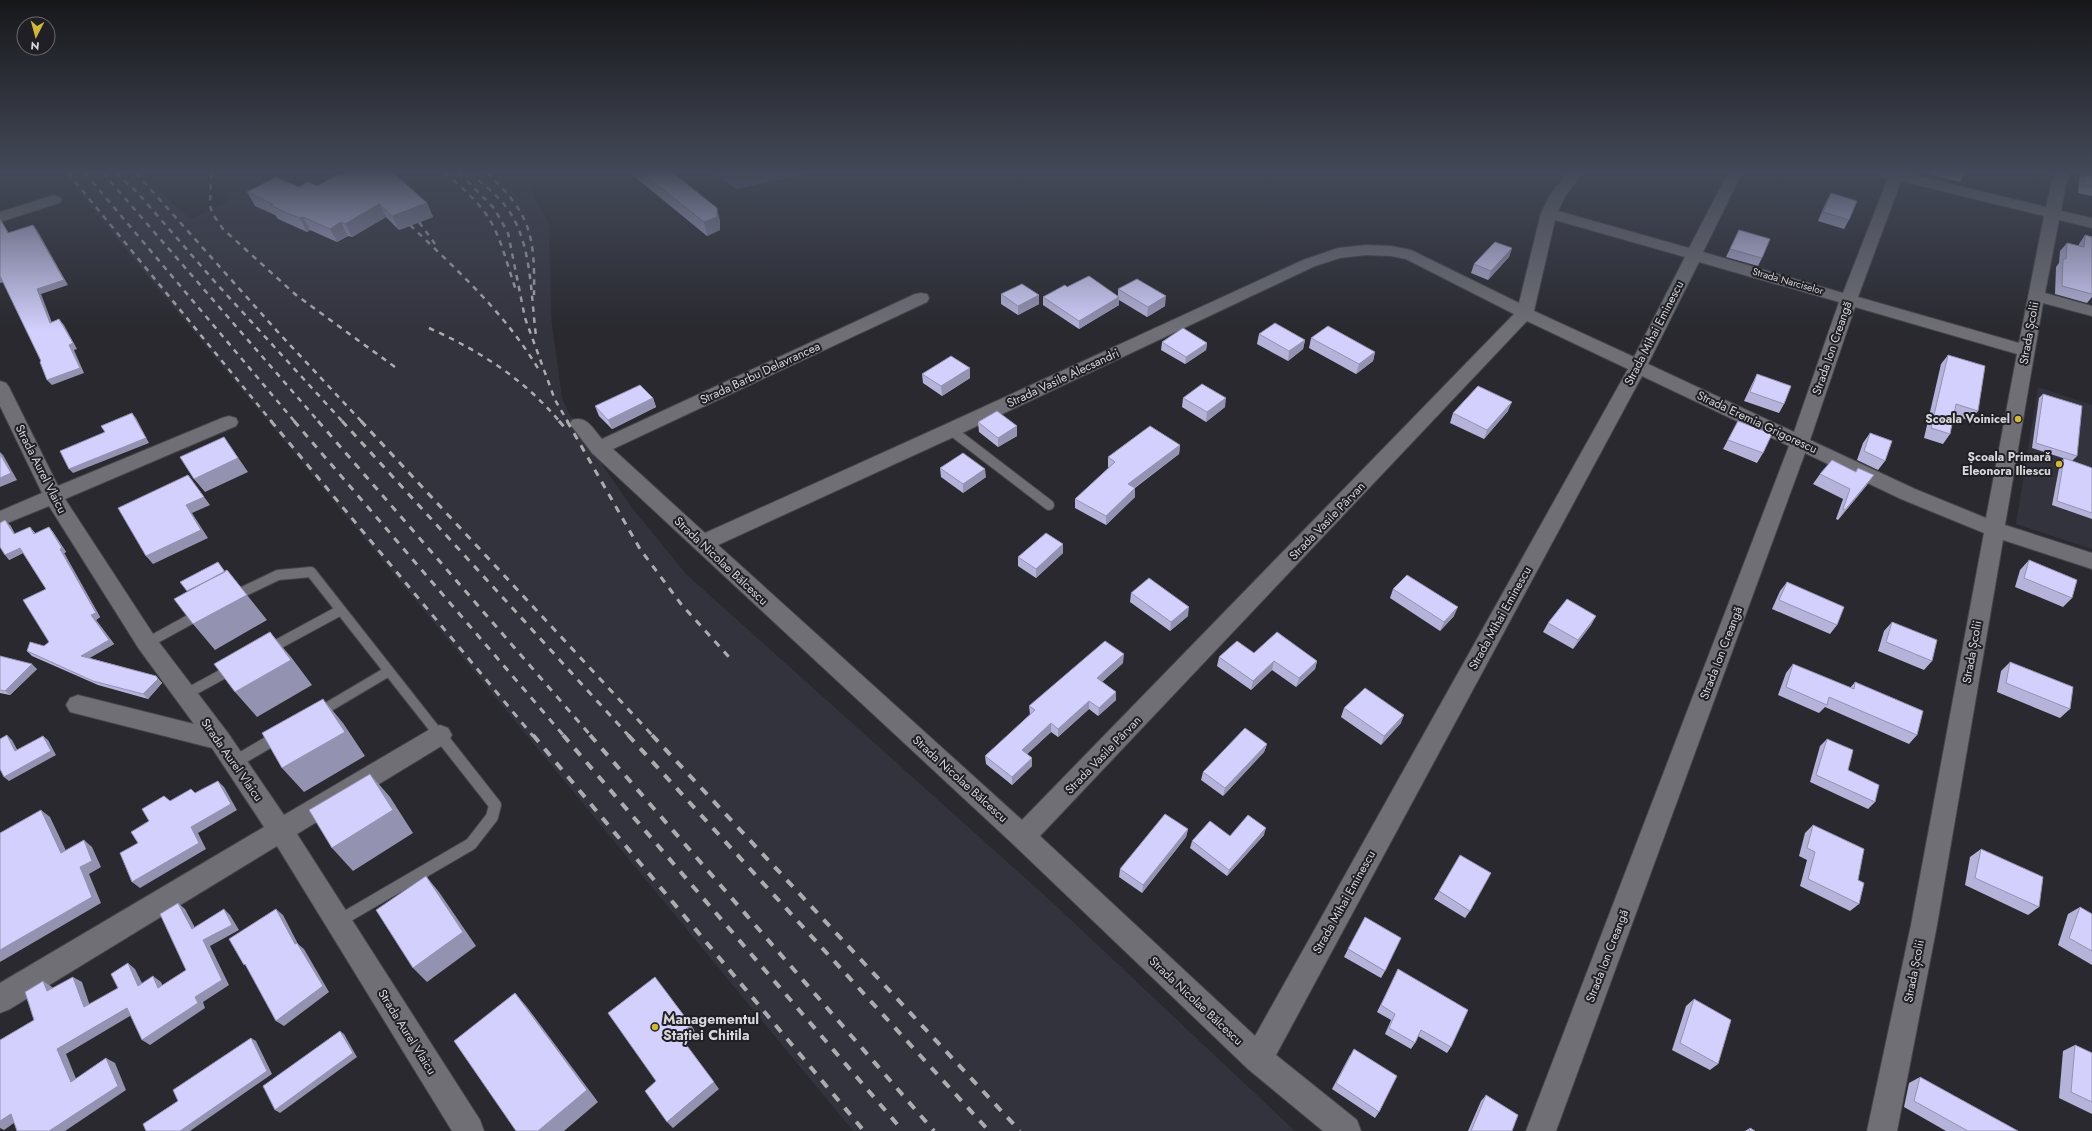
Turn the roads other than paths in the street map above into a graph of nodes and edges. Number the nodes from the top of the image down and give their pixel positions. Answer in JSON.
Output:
{"nodes":[{"id":1,"x":1546,"y":226,"type":"edge"},
{"id":2,"x":1593,"y":226,"type":"edge"},
{"id":3,"x":1709,"y":226,"type":"edge"},
{"id":4,"x":1875,"y":226,"type":"edge"},
{"id":5,"x":2050,"y":226,"type":"edge"},
{"id":6,"x":1694,"y":255,"type":"junction"},
{"id":7,"x":1431,"y":265,"type":"joint"},
{"id":8,"x":2036,"y":296,"type":"junction"},
{"id":9,"x":921,"y":298,"type":"dead end"},
{"id":10,"x":1849,"y":299,"type":"junction"},
{"id":11,"x":2092,"y":311,"type":"edge"},
{"id":12,"x":1525,"y":313,"type":"junction"},
{"id":13,"x":2026,"y":351,"type":"junction"},
{"id":14,"x":1638,"y":367,"type":"junction"},
{"id":15,"x":0,"y":387,"type":"edge"},
{"id":16,"x":229,"y":422,"type":"dead end"},
{"id":17,"x":579,"y":424,"type":"dead end"},
{"id":18,"x":951,"y":430,"type":"junction"},
{"id":19,"x":1800,"y":442,"type":"junction"},
{"id":20,"x":599,"y":448,"type":"junction"},
{"id":21,"x":52,"y":496,"type":"junction"},
{"id":22,"x":1049,"y":505,"type":"dead end"},
{"id":23,"x":0,"y":519,"type":"edge"},
{"id":24,"x":1994,"y":529,"type":"junction"},
{"id":25,"x":702,"y":543,"type":"junction"},
{"id":26,"x":2092,"y":561,"type":"edge"},
{"id":27,"x":221,"y":603,"type":"edge"},
{"id":28,"x":208,"y":610,"type":"edge"},
{"id":29,"x":341,"y":610,"type":"junction"},
{"id":30,"x":147,"y":643,"type":"junction"},
{"id":31,"x":260,"y":654,"type":"edge"},
{"id":32,"x":246,"y":661,"type":"edge"},
{"id":33,"x":389,"y":671,"type":"junction"},
{"id":34,"x":186,"y":694,"type":"junction"},
{"id":35,"x":78,"y":705,"type":"dead end"},
{"id":36,"x":309,"y":719,"type":"edge"},
{"id":37,"x":289,"y":731,"type":"edge"},
{"id":38,"x":440,"y":735,"type":"junction"},
{"id":39,"x":220,"y":740,"type":"junction"},
{"id":40,"x":235,"y":762,"type":"junction"},
{"id":41,"x":281,"y":831,"type":"junction"},
{"id":42,"x":1023,"y":837,"type":"junction"},
{"id":43,"x":338,"y":922,"type":"junction"},
{"id":44,"x":0,"y":999,"type":"edge"},
{"id":45,"x":1258,"y":1059,"type":"junction"},
{"id":46,"x":468,"y":1131,"type":"edge"},
{"id":47,"x":1346,"y":1131,"type":"edge"},
{"id":48,"x":1541,"y":1131,"type":"edge"},
{"id":49,"x":1882,"y":1131,"type":"edge"}],
"edges":[{"from":1,"to":12,"type":"street"},
{"from":2,"to":6,"type":"street","name":"Strada Narciselor"},
{"from":3,"to":6,"type":"street","name":"Strada Mihai Eminescu"},
{"from":4,"to":10,"type":"street","name":"Strada Ion Creangă"},
{"from":5,"to":8,"type":"street","name":"Strada Școlii"},
{"from":6,"to":10,"type":"street","name":"Strada Narciselor"},
{"from":6,"to":14,"type":"street","name":"Strada Mihai Eminescu"},
{"from":7,"to":12,"type":"street","name":"Strada Eremia Grigorescu"},
{"from":7,"to":18,"type":"street","name":"Strada Vasile Alecsandri"},
{"from":8,"to":11,"type":"street"},
{"from":8,"to":13,"type":"street","name":"Strada Școlii"},
{"from":9,"to":20,"type":"street","name":"Strada Barbu Delavrancea"},
{"from":10,"to":13,"type":"street","name":"Strada Narciselor"},
{"from":10,"to":19,"type":"street","name":"Strada Ion Creangă"},
{"from":12,"to":14,"type":"street","name":"Strada Eremia Grigorescu"},
{"from":12,"to":42,"type":"street","name":"Strada Vasile Pârvan"},
{"from":13,"to":24,"type":"street","name":"Strada Școlii"},
{"from":14,"to":19,"type":"street","name":"Strada Eremia Grigorescu"},
{"from":14,"to":45,"type":"street","name":"Strada Mihai Eminescu"},
{"from":15,"to":21,"type":"street","name":"Strada Aurel Vlaicu"},
{"from":16,"to":21,"type":"street"},
{"from":17,"to":20,"type":"street","name":"Strada Nicolae Bălcescu"},
{"from":18,"to":22,"type":"lane"},
{"from":18,"to":25,"type":"street","name":"Strada Vasile Alecsandri"},
{"from":19,"to":24,"type":"street","name":"Strada Eremia Grigorescu"},
{"from":19,"to":48,"type":"street","name":"Strada Ion Creangă"},
{"from":20,"to":25,"type":"street","name":"Strada Nicolae Bălcescu"},
{"from":21,"to":23,"type":"street"},
{"from":21,"to":30,"type":"street","name":"Strada Aurel Vlaicu"},
{"from":24,"to":26,"type":"street","name":"Strada Eremia Grigorescu"},
{"from":24,"to":49,"type":"street","name":"Strada Școlii"},
{"from":25,"to":42,"type":"street","name":"Strada Nicolae Bălcescu"},
{"from":27,"to":29,"type":"lane"},
{"from":28,"to":30,"type":"lane"},
{"from":29,"to":31,"type":"lane"},
{"from":29,"to":33,"type":"lane"},
{"from":30,"to":34,"type":"street","name":"Strada Aurel Vlaicu"},
{"from":32,"to":34,"type":"lane"},
{"from":33,"to":36,"type":"lane"},
{"from":33,"to":38,"type":"lane"},
{"from":34,"to":39,"type":"street","name":"Strada Aurel Vlaicu"},
{"from":35,"to":39,"type":"street"},
{"from":37,"to":40,"type":"lane"},
{"from":38,"to":41,"type":"street"},
{"from":38,"to":43,"type":"lane"},
{"from":39,"to":40,"type":"street","name":"Strada Aurel Vlaicu"},
{"from":40,"to":41,"type":"street","name":"Strada Aurel Vlaicu"},
{"from":41,"to":43,"type":"street","name":"Strada Aurel Vlaicu"},
{"from":41,"to":44,"type":"street"},
{"from":42,"to":45,"type":"street","name":"Strada Nicolae Bălcescu"},
{"from":43,"to":46,"type":"street","name":"Strada Aurel Vlaicu"},
{"from":45,"to":47,"type":"street","name":"Strada Nicolae Bălcescu"}]}
